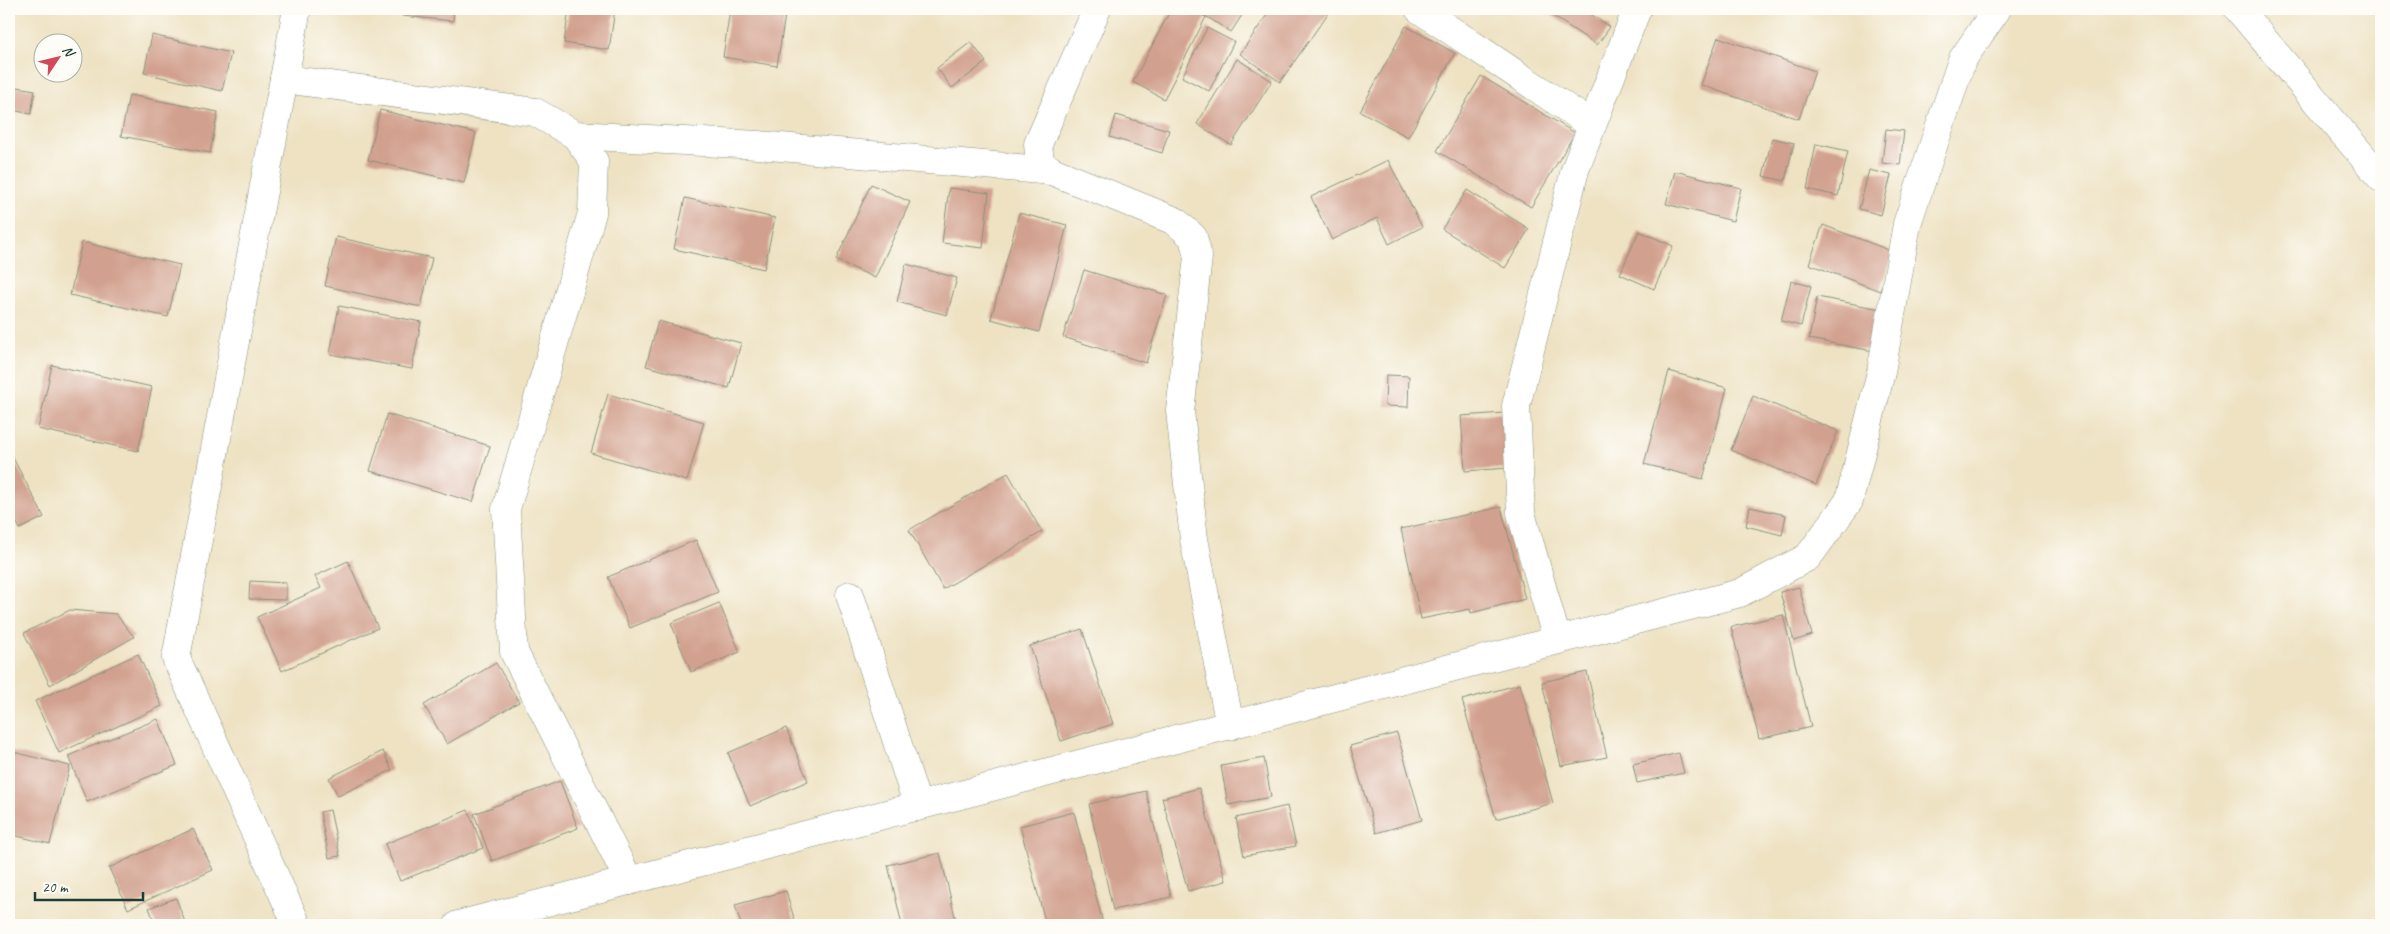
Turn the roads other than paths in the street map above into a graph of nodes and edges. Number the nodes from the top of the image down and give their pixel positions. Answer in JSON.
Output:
{"nodes":[{"id":1,"x":298,"y":9,"type":"edge"},
{"id":2,"x":1097,"y":9,"type":"edge"},
{"id":3,"x":1419,"y":9,"type":"edge"},
{"id":4,"x":1637,"y":9,"type":"edge"},
{"id":5,"x":1997,"y":9,"type":"edge"},
{"id":6,"x":2238,"y":9,"type":"edge"},
{"id":7,"x":284,"y":79,"type":"junction"},
{"id":8,"x":1592,"y":125,"type":"junction"},
{"id":9,"x":575,"y":135,"type":"junction"},
{"id":10,"x":1052,"y":171,"type":"junction"},
{"id":11,"x":2381,"y":178,"type":"edge"},
{"id":12,"x":850,"y":595,"type":"dead end"},
{"id":13,"x":1557,"y":640,"type":"junction"},
{"id":14,"x":1230,"y":726,"type":"junction"},
{"id":15,"x":918,"y":807,"type":"junction"},
{"id":16,"x":629,"y":882,"type":"junction"},
{"id":17,"x":297,"y":925,"type":"edge"},
{"id":18,"x":458,"y":925,"type":"edge"}],
"edges":[{"from":1,"to":7,"type":"street"},
{"from":2,"to":10,"type":"street"},
{"from":3,"to":8,"type":"street"},
{"from":4,"to":8,"type":"street"},
{"from":5,"to":13,"type":"street"},
{"from":6,"to":11,"type":"street"},
{"from":7,"to":9,"type":"street"},
{"from":7,"to":17,"type":"street"},
{"from":8,"to":13,"type":"street"},
{"from":9,"to":10,"type":"street"},
{"from":9,"to":16,"type":"street"},
{"from":10,"to":14,"type":"street"},
{"from":12,"to":15,"type":"street"},
{"from":13,"to":14,"type":"street"},
{"from":14,"to":15,"type":"street"},
{"from":15,"to":16,"type":"street"},
{"from":16,"to":18,"type":"street"}]}
